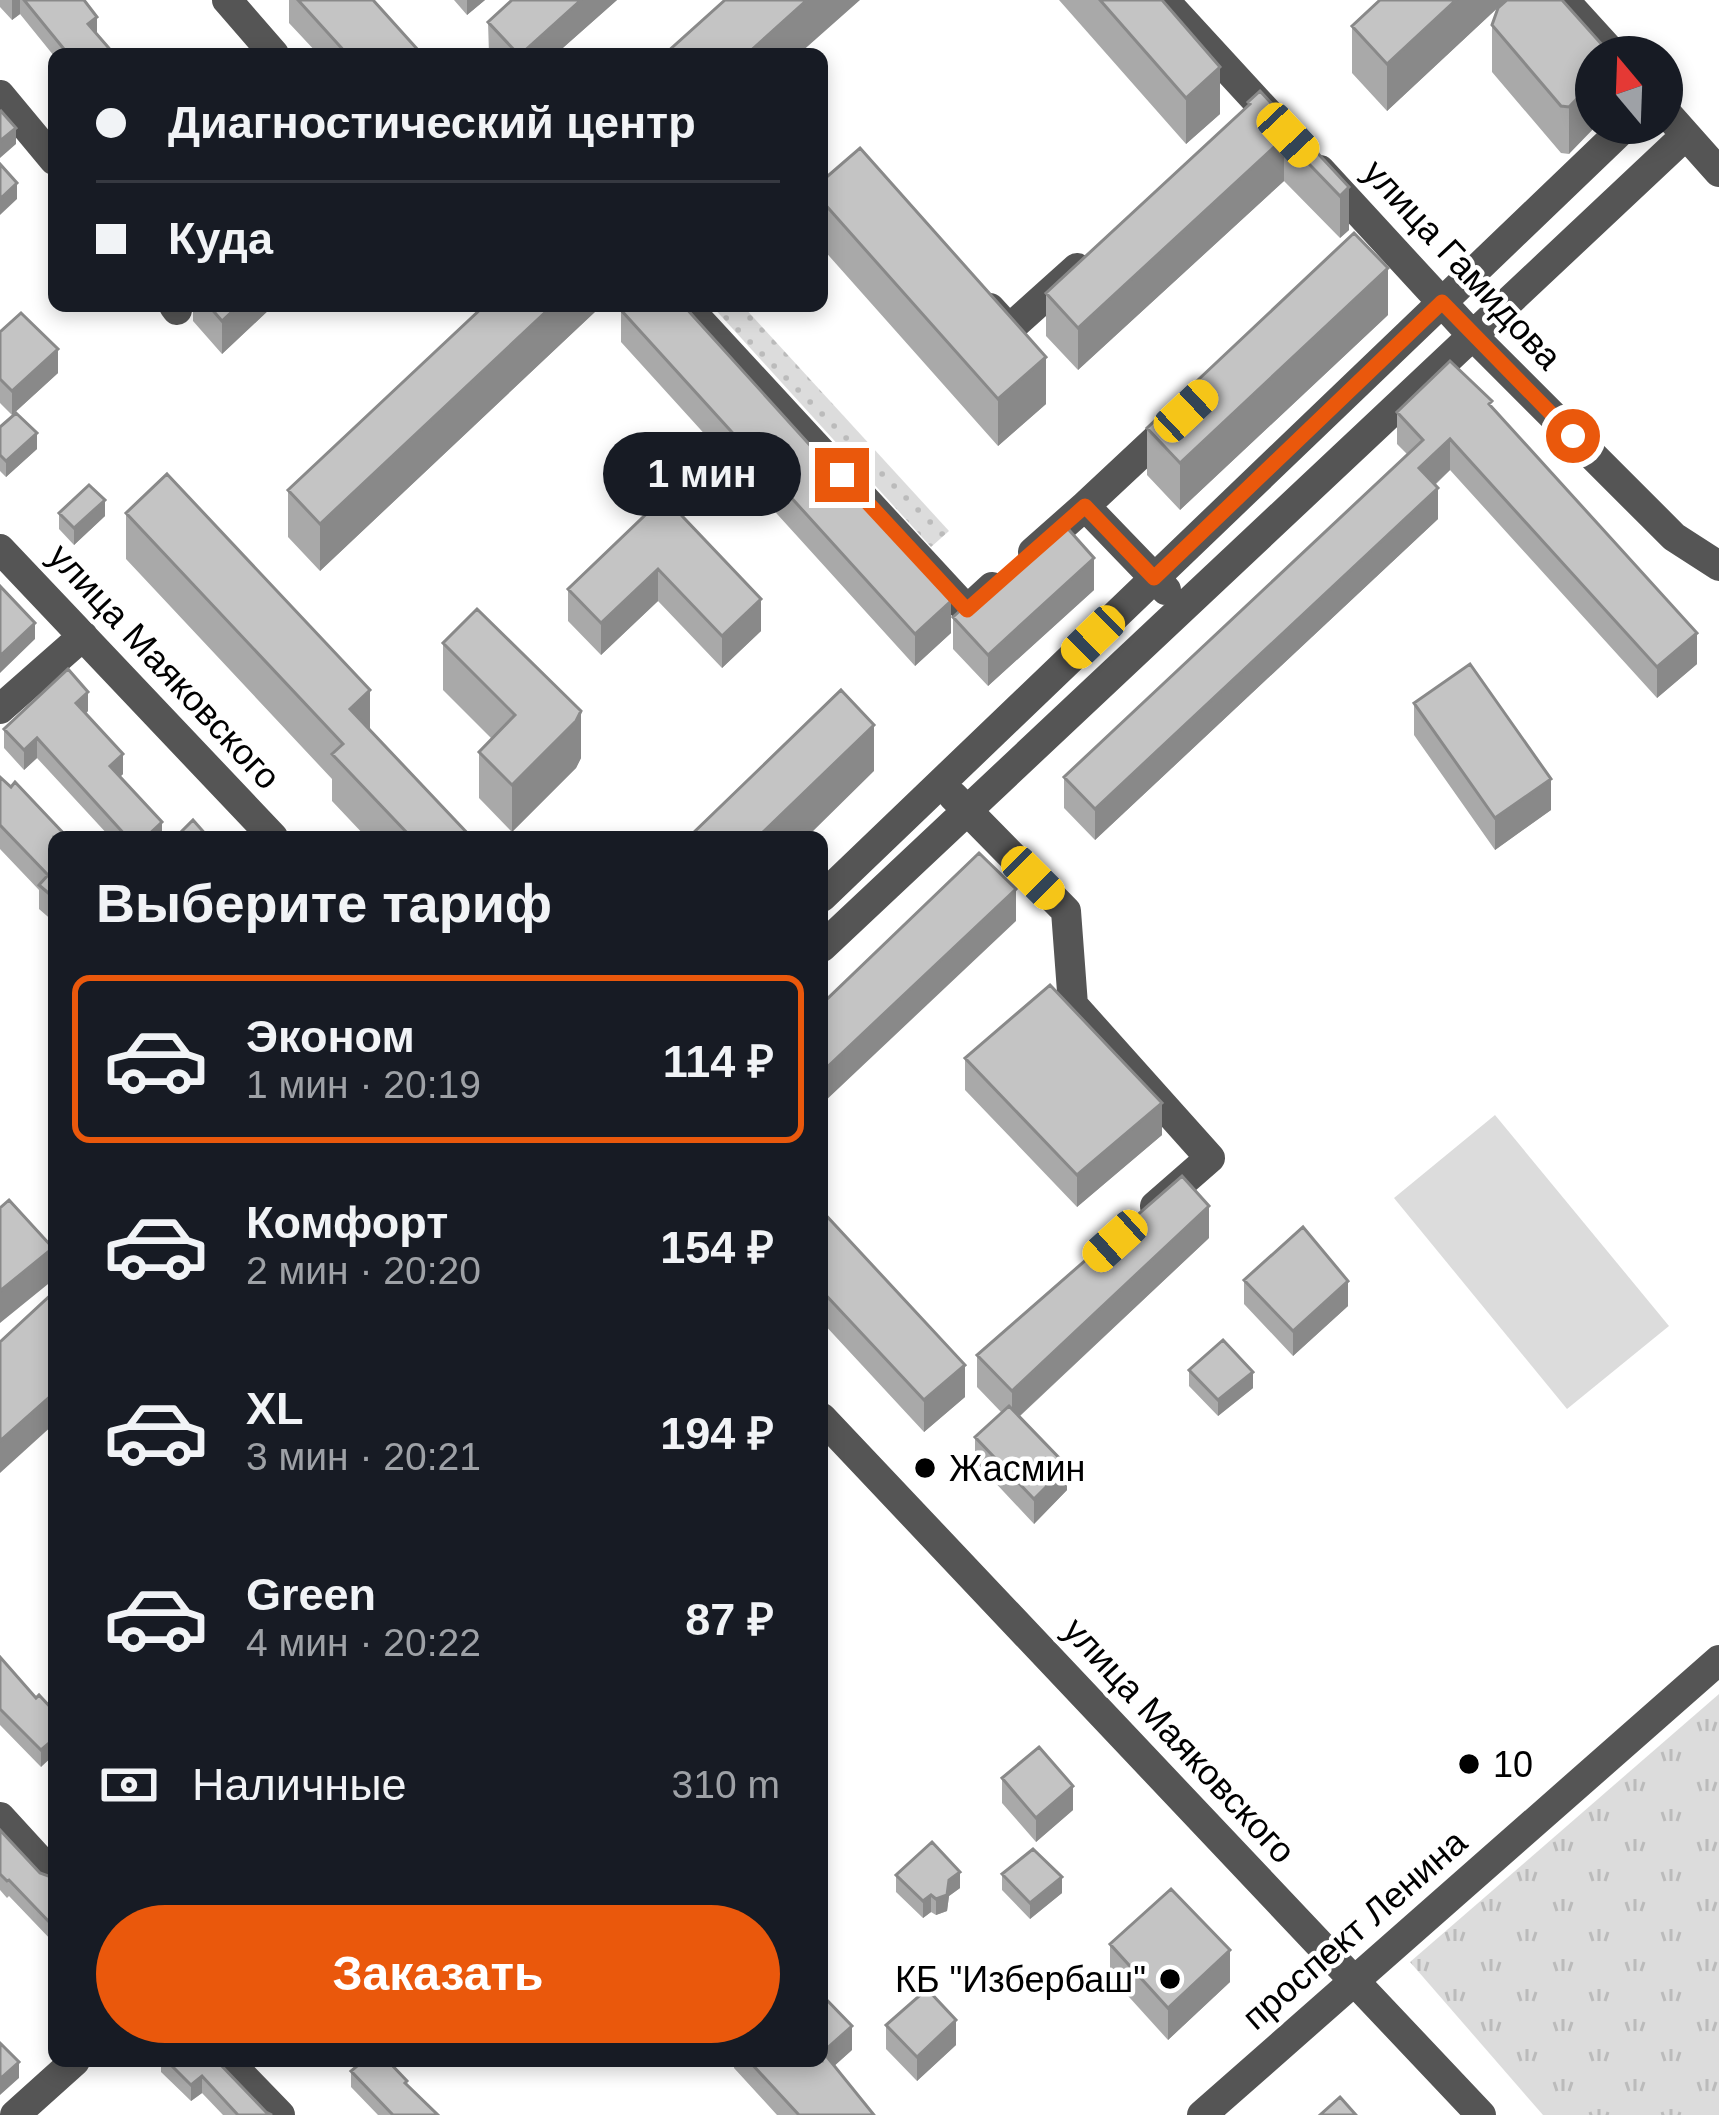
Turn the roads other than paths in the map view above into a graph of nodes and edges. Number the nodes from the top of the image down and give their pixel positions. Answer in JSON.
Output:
{"nodes":[{"id":1,"x":227,"y":0,"type":"edge"},
{"id":2,"x":1164,"y":0,"type":"edge"},
{"id":3,"x":1564,"y":0,"type":"edge"},
{"id":4,"x":1597,"y":36,"type":"edge"},
{"id":5,"x":269,"y":48,"type":"edge"},
{"id":6,"x":0,"y":94,"type":"edge"},
{"id":7,"x":1683,"y":131,"type":"edge"},
{"id":8,"x":1686,"y":134,"type":"junction"},
{"id":9,"x":1607,"y":144,"type":"edge"},
{"id":10,"x":48,"y":153,"type":"edge"},
{"id":11,"x":1719,"y":172,"type":"edge"},
{"id":12,"x":1376,"y":230,"type":"junction"},
{"id":13,"x":1354,"y":253,"type":"edge"},
{"id":14,"x":1093,"y":254,"type":"edge"},
{"id":15,"x":964,"y":280,"type":"edge"},
{"id":16,"x":1442,"y":302,"type":"junction"},
{"id":17,"x":692,"y":312,"type":"edge"},
{"id":18,"x":1472,"y":335,"type":"junction"},
{"id":19,"x":1202,"y":395,"type":"edge"},
{"id":20,"x":1085,"y":506,"type":"junction"},
{"id":21,"x":0,"y":549,"type":"edge"},
{"id":22,"x":1719,"y":566,"type":"edge"},
{"id":23,"x":1154,"y":578,"type":"junction"},
{"id":24,"x":1183,"y":607,"type":"junction"},
{"id":25,"x":83,"y":637,"type":"junction"},
{"id":26,"x":0,"y":710,"type":"edge"},
{"id":27,"x":940,"y":783,"type":"junction"},
{"id":28,"x":967,"y":810,"type":"junction"},
{"id":29,"x":267,"y":831,"type":"edge"},
{"id":30,"x":828,"y":891,"type":"edge"},
{"id":31,"x":828,"y":941,"type":"edge"},
{"id":32,"x":1142,"y":1218,"type":"edge"},
{"id":33,"x":828,"y":1424,"type":"edge"},
{"id":34,"x":1719,"y":1660,"type":"edge"},
{"id":35,"x":0,"y":1817,"type":"edge"},
{"id":36,"x":48,"y":1869,"type":"edge"},
{"id":37,"x":1354,"y":1981,"type":"junction"},
{"id":38,"x":68,"y":2067,"type":"edge"},
{"id":39,"x":234,"y":2067,"type":"edge"},
{"id":40,"x":15,"y":2115,"type":"edge"},
{"id":41,"x":280,"y":2115,"type":"edge"},
{"id":42,"x":1202,"y":2115,"type":"edge"},
{"id":43,"x":1481,"y":2115,"type":"edge"}],
"edges":[{"from":1,"to":5,"type":"street"},
{"from":2,"to":12,"type":"street","name":"улица Гамидова"},
{"from":3,"to":4,"type":"street"},
{"from":6,"to":10,"type":"street"},
{"from":7,"to":8,"type":"street"},
{"from":8,"to":11,"type":"street"},
{"from":8,"to":18,"type":"street"},
{"from":9,"to":16,"type":"street"},
{"from":12,"to":13,"type":"street"},
{"from":12,"to":16,"type":"street","name":"улица Гамидова"},
{"from":14,"to":15,"type":"street"},
{"from":16,"to":18,"type":"street","name":"улица Гамидова"},
{"from":16,"to":23,"type":"street"},
{"from":17,"to":20,"type":"street"},
{"from":18,"to":22,"type":"street","name":"улица Гамидова"},
{"from":18,"to":24,"type":"street"},
{"from":19,"to":20,"type":"street"},
{"from":20,"to":23,"type":"street"},
{"from":21,"to":25,"type":"street","name":"улица Маяковского"},
{"from":23,"to":24,"type":"street"},
{"from":23,"to":27,"type":"street"},
{"from":24,"to":28,"type":"street"},
{"from":25,"to":26,"type":"street"},
{"from":25,"to":29,"type":"street","name":"улица Маяковского"},
{"from":27,"to":28,"type":"street"},
{"from":27,"to":30,"type":"street"},
{"from":28,"to":31,"type":"street"},
{"from":28,"to":32,"type":"street"},
{"from":33,"to":37,"type":"street","name":"улица Маяковского"},
{"from":34,"to":37,"type":"street","name":"проспект Ленина"},
{"from":35,"to":36,"type":"street"},
{"from":37,"to":42,"type":"street","name":"проспект Ленина"},
{"from":37,"to":43,"type":"street","name":"улица Маяковского"},
{"from":38,"to":40,"type":"street"},
{"from":39,"to":41,"type":"street"}]}
